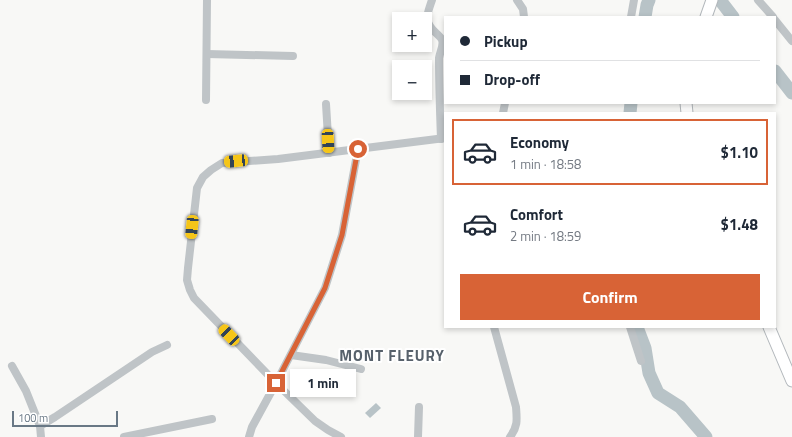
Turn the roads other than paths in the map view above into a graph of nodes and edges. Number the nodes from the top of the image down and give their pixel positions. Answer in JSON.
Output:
{"nodes":[{"id":1,"x":207,"y":0,"type":"edge"},
{"id":2,"x":432,"y":0,"type":"edge"},
{"id":3,"x":517,"y":0,"type":"edge"},
{"id":4,"x":634,"y":0,"type":"edge"},
{"id":5,"x":712,"y":0,"type":"edge"},
{"id":6,"x":758,"y":0,"type":"edge"},
{"id":7,"x":524,"y":16,"type":"edge"},
{"id":8,"x":631,"y":16,"type":"edge"},
{"id":9,"x":706,"y":16,"type":"edge"},
{"id":10,"x":771,"y":16,"type":"edge"},
{"id":11,"x":776,"y":21,"type":"edge"},
{"id":12,"x":792,"y":41,"type":"edge"},
{"id":13,"x":207,"y":54,"type":"junction"},
{"id":14,"x":293,"y":56,"type":"dead end"},
{"id":15,"x":206,"y":100,"type":"dead end"},
{"id":16,"x":326,"y":104,"type":"dead end"},
{"id":17,"x":443,"y":138,"type":"edge"},
{"id":18,"x":358,"y":149,"type":"junction"},
{"id":19,"x":329,"y":153,"type":"junction"},
{"id":20,"x":494,"y":328,"type":"edge"},
{"id":21,"x":630,"y":328,"type":"edge"},
{"id":22,"x":770,"y":328,"type":"edge"},
{"id":23,"x":167,"y":345,"type":"dead end"},
{"id":24,"x":291,"y":355,"type":"junction"},
{"id":25,"x":641,"y":361,"type":"dead end"},
{"id":26,"x":12,"y":366,"type":"dead end"},
{"id":27,"x":361,"y":369,"type":"dead end"},
{"id":28,"x":792,"y":381,"type":"edge"},
{"id":29,"x":276,"y":383,"type":"junction"},
{"id":30,"x":419,"y":407,"type":"dead end"},
{"id":31,"x":212,"y":419,"type":"dead end"},
{"id":32,"x":40,"y":426,"type":"junction"},
{"id":33,"x":41,"y":437,"type":"edge"},
{"id":34,"x":124,"y":437,"type":"edge"},
{"id":35,"x":250,"y":437,"type":"edge"},
{"id":36,"x":341,"y":437,"type":"edge"},
{"id":37,"x":418,"y":437,"type":"edge"},
{"id":38,"x":510,"y":437,"type":"edge"}],
"edges":[{"from":1,"to":13,"type":"street"},
{"from":2,"to":17,"type":"street"},
{"from":3,"to":7,"type":"street"},
{"from":4,"to":8,"type":"street"},
{"from":5,"to":9,"type":"main road"},
{"from":6,"to":10,"type":"street"},
{"from":11,"to":12,"type":"street"},
{"from":13,"to":14,"type":"street"},
{"from":13,"to":15,"type":"street"},
{"from":16,"to":19,"type":"street"},
{"from":17,"to":18,"type":"street"},
{"from":18,"to":19,"type":"street"},
{"from":18,"to":24,"type":"street"},
{"from":19,"to":29,"type":"street"},
{"from":20,"to":38,"type":"street"},
{"from":21,"to":25,"type":"street"},
{"from":22,"to":28,"type":"main road"},
{"from":23,"to":32,"type":"street"},
{"from":24,"to":27,"type":"street"},
{"from":24,"to":29,"type":"street"},
{"from":26,"to":32,"type":"street"},
{"from":29,"to":35,"type":"street"},
{"from":29,"to":36,"type":"street"},
{"from":30,"to":37,"type":"street"},
{"from":31,"to":34,"type":"street"},
{"from":32,"to":33,"type":"street"}]}
